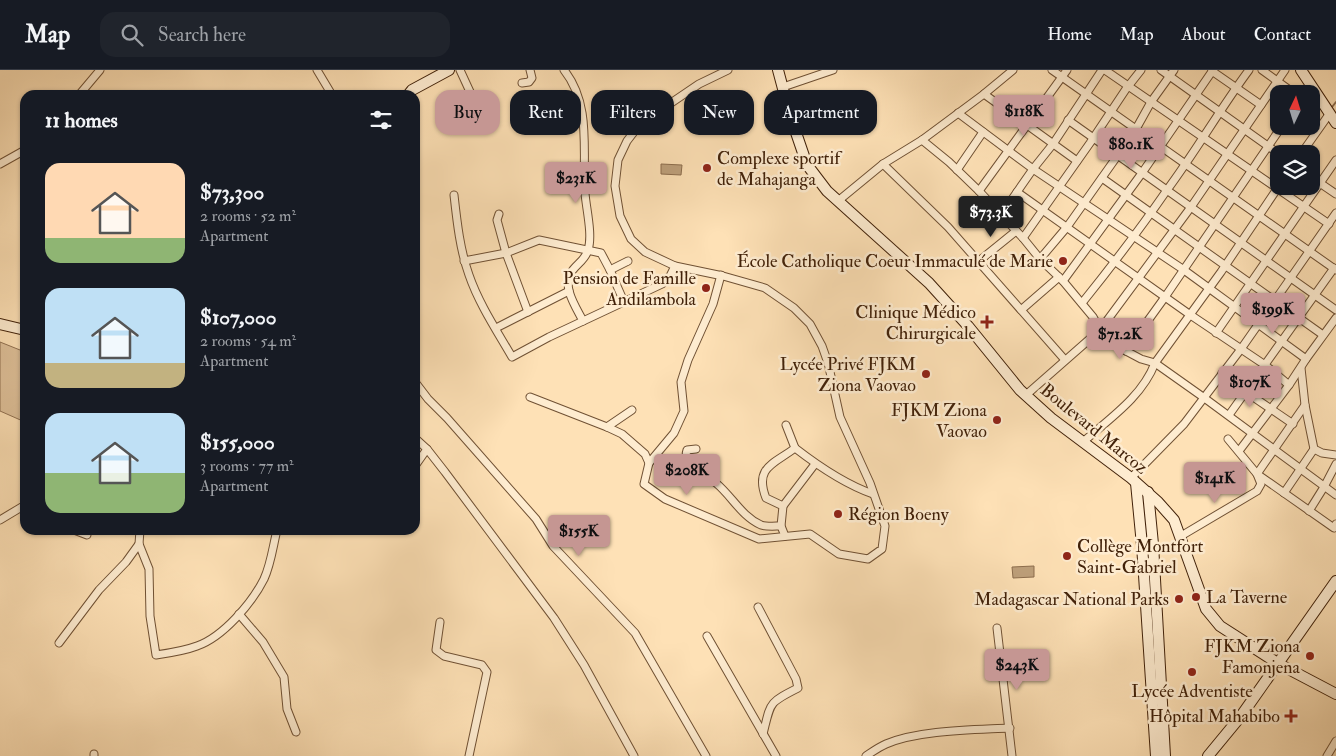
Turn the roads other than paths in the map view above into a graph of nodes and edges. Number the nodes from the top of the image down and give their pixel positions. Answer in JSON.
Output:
{"nodes":[{"id":1,"x":100,"y":70,"type":"edge"},
{"id":2,"x":313,"y":70,"type":"edge"},
{"id":3,"x":318,"y":70,"type":"edge"},
{"id":4,"x":449,"y":70,"type":"edge"},
{"id":5,"x":460,"y":70,"type":"edge"},
{"id":6,"x":530,"y":70,"type":"edge"},
{"id":7,"x":564,"y":70,"type":"edge"},
{"id":8,"x":728,"y":70,"type":"edge"},
{"id":9,"x":778,"y":70,"type":"edge"},
{"id":10,"x":832,"y":70,"type":"edge"},
{"id":11,"x":1013,"y":70,"type":"edge"},
{"id":12,"x":1052,"y":70,"type":"edge"},
{"id":13,"x":1067,"y":70,"type":"edge"},
{"id":14,"x":1103,"y":70,"type":"edge"},
{"id":15,"x":1141,"y":70,"type":"edge"},
{"id":16,"x":1161,"y":70,"type":"edge"},
{"id":17,"x":1249,"y":70,"type":"edge"},
{"id":18,"x":1262,"y":70,"type":"edge"},
{"id":19,"x":1285,"y":70,"type":"edge"},
{"id":20,"x":1301,"y":70,"type":"edge"},
{"id":21,"x":1213,"y":71,"type":"edge"},
{"id":22,"x":1005,"y":73,"type":"edge"},
{"id":23,"x":1172,"y":73,"type":"edge"},
{"id":24,"x":1062,"y":77,"type":"junction"},
{"id":25,"x":1278,"y":81,"type":"junction"},
{"id":26,"x":522,"y":83,"type":"dead end"},
{"id":27,"x":1283,"y":85,"type":"edge"},
{"id":28,"x":1307,"y":85,"type":"edge"},
{"id":29,"x":783,"y":87,"type":"junction"},
{"id":30,"x":1127,"y":87,"type":"junction"},
{"id":31,"x":1236,"y":88,"type":"junction"},
{"id":32,"x":83,"y":90,"type":"edge"},
{"id":33,"x":324,"y":90,"type":"edge"},
{"id":34,"x":329,"y":90,"type":"edge"},
{"id":35,"x":412,"y":90,"type":"edge"},
{"id":36,"x":469,"y":90,"type":"edge"},
{"id":37,"x":984,"y":94,"type":"junction"},
{"id":38,"x":1086,"y":94,"type":"junction"},
{"id":39,"x":1196,"y":95,"type":"junction"},
{"id":40,"x":1151,"y":102,"type":"junction"},
{"id":41,"x":1320,"y":102,"type":"edge"},
{"id":42,"x":1261,"y":105,"type":"junction"},
{"id":43,"x":1110,"y":111,"type":"junction"},
{"id":44,"x":958,"y":112,"type":"junction"},
{"id":45,"x":1220,"y":112,"type":"junction"},
{"id":46,"x":1330,"y":113,"type":"junction"},
{"id":47,"x":1068,"y":120,"type":"junction"},
{"id":48,"x":1178,"y":120,"type":"junction"},
{"id":49,"x":1336,"y":123,"type":"edge"},
{"id":50,"x":1027,"y":126,"type":"junction"},
{"id":51,"x":1136,"y":129,"type":"junction"},
{"id":52,"x":1244,"y":129,"type":"junction"},
{"id":53,"x":983,"y":132,"type":"junction"},
{"id":54,"x":1276,"y":135,"type":"edge"},
{"id":55,"x":1094,"y":138,"type":"junction"},
{"id":56,"x":1204,"y":138,"type":"junction"},
{"id":57,"x":922,"y":140,"type":"junction"},
{"id":58,"x":1053,"y":144,"type":"junction"},
{"id":59,"x":1307,"y":145,"type":"edge"},
{"id":60,"x":1161,"y":146,"type":"junction"},
{"id":61,"x":1268,"y":146,"type":"junction"},
{"id":62,"x":1008,"y":151,"type":"junction"},
{"id":63,"x":20,"y":153,"type":"edge"},
{"id":64,"x":1227,"y":154,"type":"junction"},
{"id":65,"x":1118,"y":155,"type":"junction"},
{"id":66,"x":1336,"y":160,"type":"edge"},
{"id":67,"x":1077,"y":161,"type":"junction"},
{"id":68,"x":0,"y":164,"type":"edge"},
{"id":69,"x":882,"y":164,"type":"junction"},
{"id":70,"x":1186,"y":164,"type":"junction"},
{"id":71,"x":1033,"y":169,"type":"junction"},
{"id":72,"x":957,"y":170,"type":"junction"},
{"id":73,"x":1252,"y":171,"type":"junction"},
{"id":74,"x":1142,"y":173,"type":"junction"},
{"id":75,"x":1102,"y":178,"type":"junction"},
{"id":76,"x":1209,"y":180,"type":"junction"},
{"id":77,"x":1270,"y":182,"type":"edge"},
{"id":78,"x":1321,"y":184,"type":"junction"},
{"id":79,"x":1059,"y":187,"type":"junction"},
{"id":80,"x":1168,"y":190,"type":"junction"},
{"id":81,"x":979,"y":191,"type":"junction"},
{"id":82,"x":1017,"y":192,"type":"junction"},
{"id":83,"x":1336,"y":194,"type":"edge"},
{"id":84,"x":454,"y":195,"type":"dead end"},
{"id":85,"x":1126,"y":195,"type":"junction"},
{"id":86,"x":1273,"y":195,"type":"edge"},
{"id":87,"x":1288,"y":195,"type":"edge"},
{"id":88,"x":1233,"y":197,"type":"junction"},
{"id":89,"x":838,"y":200,"type":"junction"},
{"id":90,"x":1084,"y":202,"type":"junction"},
{"id":91,"x":1191,"y":207,"type":"junction"},
{"id":92,"x":1304,"y":207,"type":"junction"},
{"id":93,"x":1042,"y":211,"type":"junction"},
{"id":94,"x":1150,"y":212,"type":"junction"},
{"id":95,"x":1336,"y":213,"type":"edge"},
{"id":96,"x":499,"y":214,"type":"dead end"},
{"id":97,"x":1001,"y":215,"type":"junction"},
{"id":98,"x":1259,"y":215,"type":"junction"},
{"id":99,"x":1109,"y":219,"type":"junction"},
{"id":100,"x":1214,"y":224,"type":"junction"},
{"id":101,"x":1329,"y":224,"type":"junction"},
{"id":102,"x":1067,"y":227,"type":"junction"},
{"id":103,"x":1175,"y":230,"type":"junction"},
{"id":104,"x":1016,"y":231,"type":"junction"},
{"id":105,"x":1285,"y":233,"type":"junction"},
{"id":106,"x":1133,"y":235,"type":"junction"},
{"id":107,"x":1023,"y":238,"type":"junction"},
{"id":108,"x":1241,"y":242,"type":"junction"},
{"id":109,"x":1090,"y":245,"type":"junction"},
{"id":110,"x":1199,"y":248,"type":"junction"},
{"id":111,"x":588,"y":250,"type":"junction"},
{"id":112,"x":1310,"y":251,"type":"junction"},
{"id":113,"x":506,"y":253,"type":"junction"},
{"id":114,"x":1158,"y":253,"type":"junction"},
{"id":115,"x":1040,"y":259,"type":"junction"},
{"id":116,"x":1266,"y":260,"type":"junction"},
{"id":117,"x":464,"y":261,"type":"junction"},
{"id":118,"x":979,"y":261,"type":"junction"},
{"id":119,"x":628,"y":262,"type":"dead end"},
{"id":120,"x":1116,"y":262,"type":"junction"},
{"id":121,"x":675,"y":266,"type":"junction"},
{"id":122,"x":1225,"y":266,"type":"junction"},
{"id":123,"x":1335,"y":269,"type":"edge"},
{"id":124,"x":610,"y":270,"type":"junction"},
{"id":125,"x":1184,"y":270,"type":"junction"},
{"id":126,"x":721,"y":275,"type":"junction"},
{"id":127,"x":1139,"y":278,"type":"junction"},
{"id":128,"x":1291,"y":278,"type":"junction"},
{"id":129,"x":1061,"y":279,"type":"junction"},
{"id":130,"x":1250,"y":284,"type":"junction"},
{"id":131,"x":1209,"y":288,"type":"junction"},
{"id":132,"x":569,"y":291,"type":"junction"},
{"id":133,"x":1315,"y":295,"type":"junction"},
{"id":134,"x":1165,"y":297,"type":"junction"},
{"id":135,"x":1274,"y":301,"type":"junction"},
{"id":136,"x":624,"y":302,"type":"junction"},
{"id":137,"x":1082,"y":303,"type":"junction"},
{"id":138,"x":1235,"y":307,"type":"junction"},
{"id":139,"x":1021,"y":310,"type":"junction"},
{"id":140,"x":1336,"y":310,"type":"edge"},
{"id":141,"x":528,"y":312,"type":"junction"},
{"id":142,"x":1189,"y":314,"type":"junction"},
{"id":143,"x":1298,"y":318,"type":"junction"},
{"id":144,"x":1336,"y":318,"type":"edge"},
{"id":145,"x":583,"y":321,"type":"junction"},
{"id":146,"x":0,"y":324,"type":"edge"},
{"id":147,"x":1259,"y":324,"type":"junction"},
{"id":148,"x":496,"y":328,"type":"junction"},
{"id":149,"x":20,"y":329,"type":"edge"},
{"id":150,"x":1100,"y":330,"type":"junction"},
{"id":151,"x":1216,"y":332,"type":"junction"},
{"id":152,"x":1323,"y":335,"type":"junction"},
{"id":153,"x":1282,"y":341,"type":"junction"},
{"id":154,"x":1241,"y":349,"type":"junction"},
{"id":155,"x":1126,"y":350,"type":"junction"},
{"id":156,"x":1306,"y":359,"type":"junction"},
{"id":157,"x":1066,"y":360,"type":"junction"},
{"id":158,"x":1155,"y":363,"type":"junction"},
{"id":159,"x":1265,"y":365,"type":"junction"},
{"id":160,"x":1301,"y":368,"type":"junction"},
{"id":161,"x":1222,"y":373,"type":"junction"},
{"id":162,"x":1289,"y":385,"type":"junction"},
{"id":163,"x":420,"y":389,"type":"edge"},
{"id":164,"x":1246,"y":392,"type":"junction"},
{"id":165,"x":1026,"y":395,"type":"junction"},
{"id":166,"x":530,"y":397,"type":"dead end"},
{"id":167,"x":1203,"y":397,"type":"junction"},
{"id":168,"x":1305,"y":405,"type":"junction"},
{"id":169,"x":1270,"y":408,"type":"junction"},
{"id":170,"x":632,"y":410,"type":"dead end"},
{"id":171,"x":1229,"y":415,"type":"junction"},
{"id":172,"x":1293,"y":424,"type":"junction"},
{"id":173,"x":786,"y":425,"type":"dead end"},
{"id":174,"x":607,"y":426,"type":"junction"},
{"id":175,"x":1252,"y":432,"type":"junction"},
{"id":176,"x":1228,"y":438,"type":"dead end"},
{"id":177,"x":1083,"y":442,"type":"junction"},
{"id":178,"x":420,"y":443,"type":"edge"},
{"id":179,"x":795,"y":448,"type":"junction"},
{"id":180,"x":427,"y":449,"type":"junction"},
{"id":181,"x":696,"y":449,"type":"dead end"},
{"id":182,"x":1314,"y":449,"type":"junction"},
{"id":183,"x":1275,"y":450,"type":"junction"},
{"id":184,"x":1239,"y":451,"type":"junction"},
{"id":185,"x":1336,"y":455,"type":"edge"},
{"id":186,"x":420,"y":459,"type":"edge"},
{"id":187,"x":648,"y":462,"type":"junction"},
{"id":188,"x":816,"y":464,"type":"junction"},
{"id":189,"x":1336,"y":464,"type":"edge"},
{"id":190,"x":1302,"y":468,"type":"junction"},
{"id":191,"x":1257,"y":474,"type":"junction"},
{"id":192,"x":1133,"y":480,"type":"junction"},
{"id":193,"x":1324,"y":487,"type":"junction"},
{"id":194,"x":1148,"y":492,"type":"junction"},
{"id":195,"x":1284,"y":493,"type":"junction"},
{"id":196,"x":873,"y":494,"type":"junction"},
{"id":197,"x":1336,"y":495,"type":"edge"},
{"id":198,"x":783,"y":506,"type":"junction"},
{"id":199,"x":20,"y":508,"type":"edge"},
{"id":200,"x":1167,"y":511,"type":"junction"},
{"id":201,"x":1308,"y":511,"type":"junction"},
{"id":202,"x":1151,"y":517,"type":"junction"},
{"id":203,"x":0,"y":520,"type":"edge"},
{"id":204,"x":1336,"y":524,"type":"edge"},
{"id":205,"x":781,"y":526,"type":"junction"},
{"id":206,"x":140,"y":535,"type":"edge"},
{"id":207,"x":276,"y":535,"type":"edge"},
{"id":208,"x":785,"y":536,"type":"junction"},
{"id":209,"x":1181,"y":536,"type":"junction"},
{"id":210,"x":139,"y":544,"type":"junction"},
{"id":211,"x":1148,"y":544,"type":"junction"},
{"id":212,"x":1336,"y":581,"type":"edge"},
{"id":213,"x":1151,"y":604,"type":"junction"},
{"id":214,"x":758,"y":607,"type":"dead end"},
{"id":215,"x":239,"y":614,"type":"junction"},
{"id":216,"x":440,"y":622,"type":"dead end"},
{"id":217,"x":998,"y":628,"type":"dead end"},
{"id":218,"x":707,"y":636,"type":"dead end"},
{"id":219,"x":59,"y":643,"type":"dead end"},
{"id":220,"x":1279,"y":664,"type":"junction"},
{"id":221,"x":1336,"y":694,"type":"edge"},
{"id":222,"x":1010,"y":728,"type":"junction"},
{"id":223,"x":296,"y":732,"type":"dead end"},
{"id":224,"x":763,"y":734,"type":"junction"},
{"id":225,"x":1336,"y":741,"type":"edge"},
{"id":226,"x":469,"y":756,"type":"edge"},
{"id":227,"x":634,"y":756,"type":"edge"},
{"id":228,"x":706,"y":756,"type":"edge"},
{"id":229,"x":776,"y":756,"type":"edge"},
{"id":230,"x":866,"y":756,"type":"edge"},
{"id":231,"x":1012,"y":756,"type":"edge"},
{"id":232,"x":1156,"y":756,"type":"edge"},
{"id":233,"x":1165,"y":756,"type":"edge"},
{"id":234,"x":1208,"y":756,"type":"edge"},
{"id":235,"x":1327,"y":756,"type":"edge"}],
"edges":[{"from":1,"to":32,"type":"street"},
{"from":2,"to":33,"type":"street"},
{"from":3,"to":34,"type":"street"},
{"from":4,"to":35,"type":"main road"},
{"from":5,"to":36,"type":"street"},
{"from":6,"to":26,"type":"street"},
{"from":7,"to":111,"type":"street"},
{"from":8,"to":121,"type":"street"},
{"from":9,"to":29,"type":"main road","name":"Boulevard Marcoz"},
{"from":10,"to":29,"type":"street"},
{"from":11,"to":22,"type":"street"},
{"from":12,"to":24,"type":"street"},
{"from":13,"to":24,"type":"street"},
{"from":14,"to":30,"type":"street"},
{"from":14,"to":38,"type":"street"},
{"from":15,"to":30,"type":"street"},
{"from":16,"to":23,"type":"street"},
{"from":17,"to":31,"type":"street"},
{"from":18,"to":25,"type":"street"},
{"from":19,"to":25,"type":"street"},
{"from":20,"to":28,"type":"main road"},
{"from":21,"to":31,"type":"street"},
{"from":21,"to":39,"type":"street"},
{"from":22,"to":37,"type":"street"},
{"from":23,"to":39,"type":"street"},
{"from":23,"to":40,"type":"street"},
{"from":24,"to":38,"type":"street"},
{"from":24,"to":50,"type":"street"},
{"from":25,"to":27,"type":"street"},
{"from":25,"to":42,"type":"street"},
{"from":29,"to":89,"type":"main road","name":"Boulevard Marcoz"},
{"from":30,"to":40,"type":"street"},
{"from":30,"to":43,"type":"street"},
{"from":31,"to":42,"type":"street"},
{"from":31,"to":45,"type":"street"},
{"from":37,"to":44,"type":"street"},
{"from":37,"to":50,"type":"street"},
{"from":38,"to":43,"type":"street"},
{"from":38,"to":47,"type":"street"},
{"from":39,"to":45,"type":"street"},
{"from":39,"to":48,"type":"street"},
{"from":40,"to":48,"type":"street"},
{"from":40,"to":51,"type":"street"},
{"from":41,"to":46,"type":"main road"},
{"from":42,"to":52,"type":"street"},
{"from":43,"to":51,"type":"street"},
{"from":43,"to":55,"type":"street"},
{"from":44,"to":53,"type":"street"},
{"from":44,"to":57,"type":"street"},
{"from":45,"to":52,"type":"street"},
{"from":45,"to":56,"type":"street"},
{"from":46,"to":49,"type":"main road"},
{"from":46,"to":59,"type":"street"},
{"from":47,"to":55,"type":"street"},
{"from":47,"to":58,"type":"street"},
{"from":48,"to":56,"type":"street"},
{"from":48,"to":60,"type":"street"},
{"from":50,"to":58,"type":"street"},
{"from":50,"to":62,"type":"street"},
{"from":51,"to":60,"type":"street"},
{"from":51,"to":65,"type":"street"},
{"from":52,"to":61,"type":"street"},
{"from":52,"to":64,"type":"street"},
{"from":53,"to":62,"type":"street"},
{"from":53,"to":72,"type":"street"},
{"from":54,"to":61,"type":"street"},
{"from":55,"to":65,"type":"street"},
{"from":55,"to":67,"type":"street"},
{"from":56,"to":64,"type":"street"},
{"from":56,"to":70,"type":"street"},
{"from":57,"to":69,"type":"street"},
{"from":57,"to":72,"type":"street"},
{"from":58,"to":67,"type":"street"},
{"from":58,"to":71,"type":"street"},
{"from":60,"to":70,"type":"street"},
{"from":60,"to":74,"type":"street"},
{"from":61,"to":73,"type":"street"},
{"from":62,"to":71,"type":"street"},
{"from":62,"to":81,"type":"street"},
{"from":63,"to":68,"type":"street"},
{"from":64,"to":73,"type":"street"},
{"from":64,"to":76,"type":"street"},
{"from":65,"to":74,"type":"street"},
{"from":65,"to":75,"type":"street"},
{"from":66,"to":78,"type":"street"},
{"from":67,"to":79,"type":"street"},
{"from":69,"to":89,"type":"street"},
{"from":69,"to":118,"type":"street"},
{"from":70,"to":76,"type":"street"},
{"from":70,"to":80,"type":"street"},
{"from":71,"to":79,"type":"street"},
{"from":71,"to":82,"type":"street"},
{"from":72,"to":81,"type":"street"},
{"from":73,"to":77,"type":"street"},
{"from":73,"to":88,"type":"street"},
{"from":74,"to":80,"type":"street"},
{"from":74,"to":85,"type":"street"},
{"from":75,"to":85,"type":"street"},
{"from":75,"to":90,"type":"street"},
{"from":76,"to":88,"type":"street"},
{"from":76,"to":91,"type":"street"},
{"from":78,"to":83,"type":"street"},
{"from":78,"to":92,"type":"street"},
{"from":79,"to":90,"type":"street"},
{"from":79,"to":93,"type":"street"},
{"from":80,"to":91,"type":"street"},
{"from":80,"to":94,"type":"street"},
{"from":81,"to":97,"type":"street"},
{"from":82,"to":93,"type":"street"},
{"from":82,"to":97,"type":"street"},
{"from":84,"to":117,"type":"street"},
{"from":85,"to":94,"type":"street"},
{"from":85,"to":99,"type":"street"},
{"from":86,"to":98,"type":"street"},
{"from":87,"to":92,"type":"street"},
{"from":88,"to":98,"type":"street"},
{"from":88,"to":100,"type":"street"},
{"from":89,"to":165,"type":"main road","name":"Boulevard Marcoz"},
{"from":90,"to":99,"type":"street"},
{"from":90,"to":102,"type":"street"},
{"from":91,"to":100,"type":"street"},
{"from":91,"to":103,"type":"street"},
{"from":92,"to":101,"type":"street"},
{"from":92,"to":105,"type":"street"},
{"from":93,"to":102,"type":"street"},
{"from":93,"to":107,"type":"street"},
{"from":94,"to":103,"type":"street"},
{"from":94,"to":106,"type":"street"},
{"from":95,"to":101,"type":"street"},
{"from":96,"to":113,"type":"street"},
{"from":97,"to":104,"type":"street"},
{"from":98,"to":105,"type":"street"},
{"from":98,"to":108,"type":"street"},
{"from":99,"to":106,"type":"street"},
{"from":99,"to":109,"type":"street"},
{"from":100,"to":108,"type":"street"},
{"from":100,"to":110,"type":"street"},
{"from":101,"to":112,"type":"street"},
{"from":102,"to":109,"type":"street"},
{"from":102,"to":115,"type":"street"},
{"from":103,"to":110,"type":"street"},
{"from":103,"to":114,"type":"street"},
{"from":104,"to":107,"type":"street"},
{"from":104,"to":118,"type":"street"},
{"from":105,"to":112,"type":"street"},
{"from":105,"to":116,"type":"street"},
{"from":106,"to":114,"type":"street"},
{"from":106,"to":120,"type":"street"},
{"from":107,"to":115,"type":"street"},
{"from":108,"to":116,"type":"street"},
{"from":108,"to":122,"type":"street"},
{"from":109,"to":120,"type":"street"},
{"from":109,"to":129,"type":"street"},
{"from":110,"to":122,"type":"street"},
{"from":110,"to":125,"type":"street"},
{"from":111,"to":113,"type":"street"},
{"from":111,"to":124,"type":"street"},
{"from":111,"to":132,"type":"street"},
{"from":112,"to":123,"type":"street"},
{"from":112,"to":128,"type":"street"},
{"from":113,"to":117,"type":"street"},
{"from":113,"to":141,"type":"street"},
{"from":114,"to":125,"type":"street"},
{"from":114,"to":127,"type":"street"},
{"from":115,"to":129,"type":"street"},
{"from":116,"to":128,"type":"street"},
{"from":116,"to":130,"type":"street"},
{"from":117,"to":148,"type":"street"},
{"from":118,"to":139,"type":"street"},
{"from":119,"to":124,"type":"street"},
{"from":120,"to":127,"type":"street"},
{"from":120,"to":137,"type":"street"},
{"from":121,"to":126,"type":"street"},
{"from":121,"to":136,"type":"street"},
{"from":122,"to":130,"type":"street"},
{"from":122,"to":131,"type":"street"},
{"from":123,"to":133,"type":"street"},
{"from":124,"to":136,"type":"street"},
{"from":125,"to":131,"type":"street"},
{"from":125,"to":134,"type":"street"},
{"from":126,"to":187,"type":"street"},
{"from":126,"to":196,"type":"street"},
{"from":127,"to":134,"type":"street"},
{"from":127,"to":150,"type":"street"},
{"from":128,"to":133,"type":"street"},
{"from":128,"to":135,"type":"street"},
{"from":129,"to":137,"type":"street"},
{"from":129,"to":139,"type":"street"},
{"from":130,"to":135,"type":"street"},
{"from":130,"to":138,"type":"street"},
{"from":131,"to":138,"type":"street"},
{"from":131,"to":142,"type":"street"},
{"from":132,"to":141,"type":"street"},
{"from":132,"to":145,"type":"street"},
{"from":133,"to":140,"type":"street"},
{"from":133,"to":143,"type":"street"},
{"from":134,"to":142,"type":"street"},
{"from":134,"to":155,"type":"street"},
{"from":135,"to":143,"type":"street"},
{"from":135,"to":147,"type":"street"},
{"from":136,"to":145,"type":"street"},
{"from":137,"to":150,"type":"street"},
{"from":138,"to":147,"type":"street"},
{"from":138,"to":151,"type":"street"},
{"from":139,"to":157,"type":"street"},
{"from":141,"to":148,"type":"street"},
{"from":142,"to":151,"type":"street"},
{"from":142,"to":158,"type":"street"},
{"from":143,"to":152,"type":"street"},
{"from":143,"to":153,"type":"street"},
{"from":144,"to":152,"type":"street"},
{"from":145,"to":148,"type":"street"},
{"from":146,"to":149,"type":"main road"},
{"from":147,"to":153,"type":"street"},
{"from":147,"to":154,"type":"street"},
{"from":150,"to":155,"type":"street"},
{"from":150,"to":157,"type":"street"},
{"from":151,"to":154,"type":"street"},
{"from":152,"to":156,"type":"street"},
{"from":153,"to":156,"type":"street"},
{"from":153,"to":159,"type":"street"},
{"from":154,"to":159,"type":"street"},
{"from":154,"to":161,"type":"street"},
{"from":155,"to":158,"type":"street"},
{"from":156,"to":160,"type":"street"},
{"from":157,"to":165,"type":"street"},
{"from":158,"to":167,"type":"street"},
{"from":158,"to":177,"type":"street"},
{"from":159,"to":162,"type":"street"},
{"from":159,"to":164,"type":"street"},
{"from":160,"to":162,"type":"street"},
{"from":160,"to":168,"type":"street"},
{"from":161,"to":164,"type":"street"},
{"from":161,"to":167,"type":"street"},
{"from":162,"to":169,"type":"street"},
{"from":163,"to":228,"type":"street"},
{"from":164,"to":169,"type":"street"},
{"from":164,"to":171,"type":"street"},
{"from":165,"to":177,"type":"main road","name":"Boulevard Marcoz"},
{"from":166,"to":174,"type":"street"},
{"from":167,"to":171,"type":"street"},
{"from":167,"to":192,"type":"street"},
{"from":168,"to":172,"type":"street"},
{"from":168,"to":182,"type":"street"},
{"from":169,"to":172,"type":"street"},
{"from":169,"to":175,"type":"street"},
{"from":170,"to":174,"type":"street"},
{"from":171,"to":175,"type":"street"},
{"from":172,"to":183,"type":"street"},
{"from":173,"to":179,"type":"street"},
{"from":174,"to":187,"type":"street"},
{"from":175,"to":183,"type":"street"},
{"from":175,"to":184,"type":"street"},
{"from":176,"to":184,"type":"street"},
{"from":177,"to":192,"type":"main road","name":"Boulevard Marcoz"},
{"from":178,"to":180,"type":"street"},
{"from":179,"to":188,"type":"street"},
{"from":179,"to":198,"type":"street"},
{"from":180,"to":186,"type":"street"},
{"from":180,"to":227,"type":"street"},
{"from":181,"to":205,"type":"street"},
{"from":182,"to":185,"type":"street"},
{"from":182,"to":190,"type":"street"},
{"from":183,"to":190,"type":"street"},
{"from":183,"to":191,"type":"street"},
{"from":184,"to":191,"type":"street"},
{"from":187,"to":208,"type":"street"},
{"from":188,"to":196,"type":"street"},
{"from":188,"to":198,"type":"street"},
{"from":189,"to":193,"type":"street"},
{"from":190,"to":193,"type":"street"},
{"from":190,"to":195,"type":"street"},
{"from":191,"to":195,"type":"street"},
{"from":191,"to":209,"type":"street"},
{"from":192,"to":194,"type":"main road","name":"Boulevard Marcoz"},
{"from":192,"to":211,"type":"main road"},
{"from":193,"to":197,"type":"street"},
{"from":193,"to":201,"type":"street"},
{"from":194,"to":200,"type":"main road","name":"Boulevard Marcoz"},
{"from":194,"to":202,"type":"main road"},
{"from":195,"to":201,"type":"street"},
{"from":196,"to":208,"type":"street"},
{"from":198,"to":205,"type":"street"},
{"from":199,"to":203,"type":"street"},
{"from":200,"to":202,"type":"main road"},
{"from":200,"to":209,"type":"main road","name":"Boulevard Marcoz"},
{"from":201,"to":204,"type":"street"},
{"from":202,"to":211,"type":"main road"},
{"from":205,"to":208,"type":"street"},
{"from":206,"to":210,"type":"street"},
{"from":207,"to":215,"type":"street"},
{"from":209,"to":220,"type":"main road","name":"Boulevard Marcoz"},
{"from":210,"to":215,"type":"street"},
{"from":210,"to":219,"type":"street"},
{"from":211,"to":213,"type":"main road"},
{"from":212,"to":220,"type":"main road"},
{"from":213,"to":232,"type":"main road"},
{"from":213,"to":233,"type":"main road"},
{"from":214,"to":224,"type":"street"},
{"from":215,"to":223,"type":"street"},
{"from":216,"to":226,"type":"street"},
{"from":217,"to":222,"type":"street"},
{"from":218,"to":224,"type":"street"},
{"from":220,"to":221,"type":"main road","name":"Boulevard Marcoz"},
{"from":220,"to":234,"type":"main road"},
{"from":222,"to":230,"type":"street"},
{"from":222,"to":231,"type":"street"},
{"from":224,"to":229,"type":"street"},
{"from":225,"to":235,"type":"street"}]}
